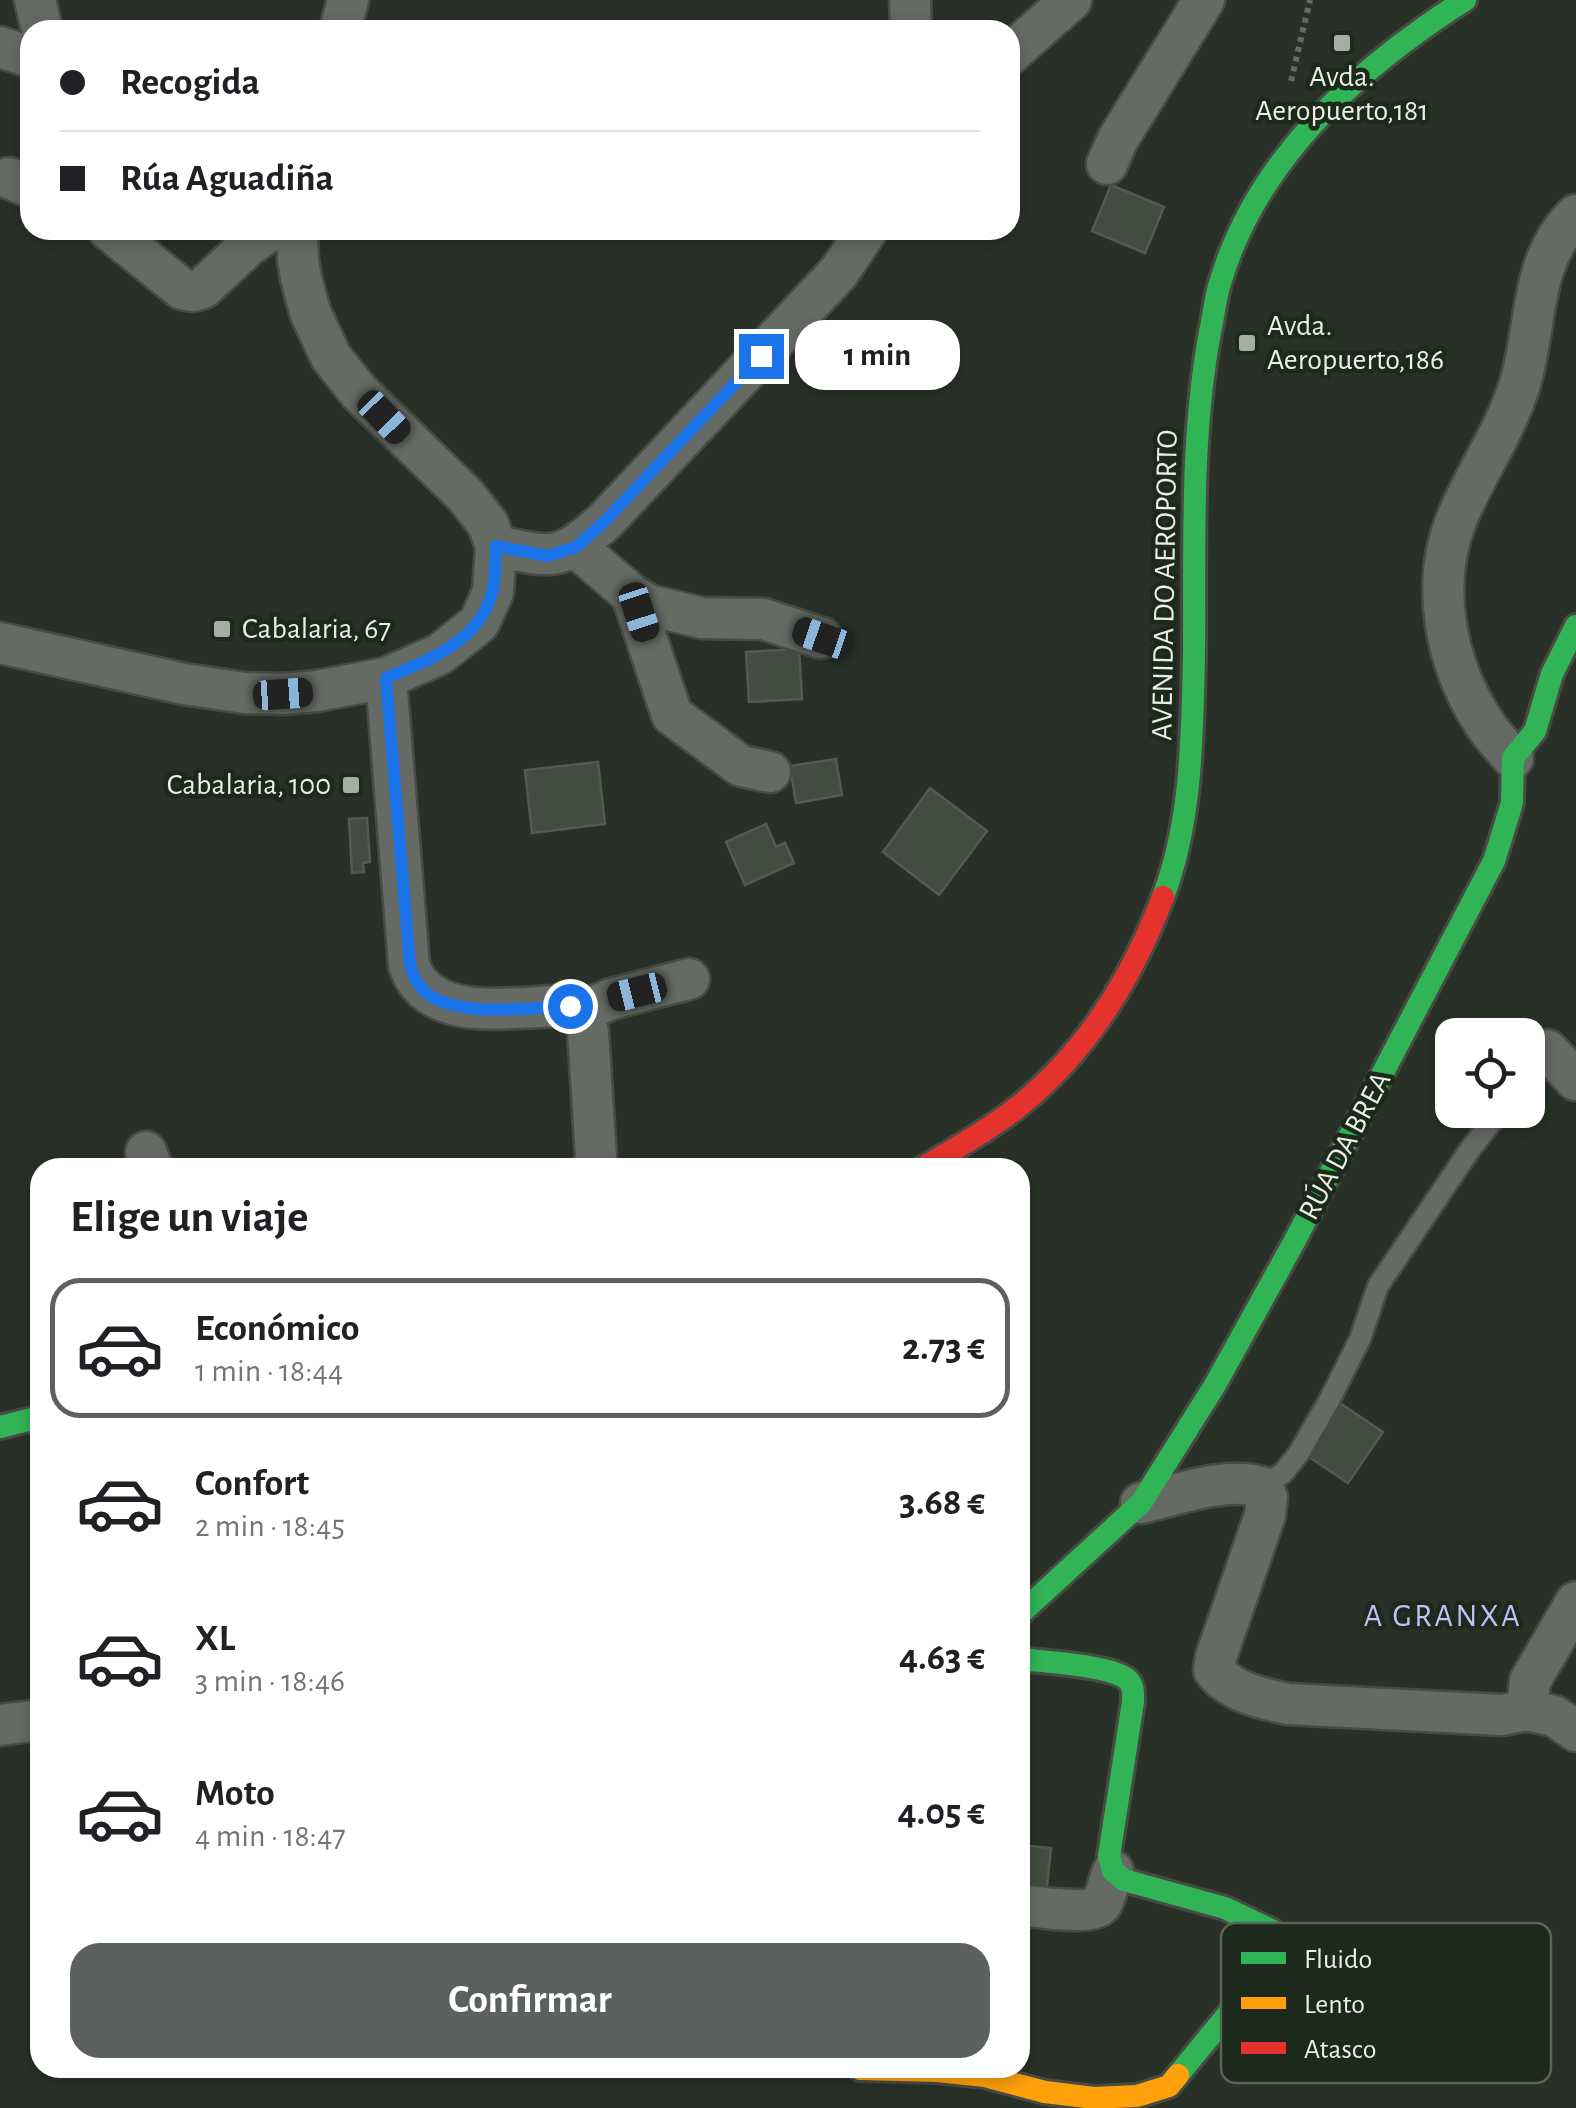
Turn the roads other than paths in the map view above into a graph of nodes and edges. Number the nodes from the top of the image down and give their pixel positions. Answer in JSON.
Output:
{"nodes":[{"id":1,"x":1071,"y":0,"type":"edge"},
{"id":2,"x":1204,"y":0,"type":"edge"},
{"id":3,"x":1464,"y":0,"type":"edge"},
{"id":4,"x":1020,"y":45,"type":"edge"},
{"id":5,"x":1107,"y":164,"type":"dead end"},
{"id":6,"x":1576,"y":216,"type":"edge"},
{"id":7,"x":121,"y":240,"type":"edge"},
{"id":8,"x":263,"y":240,"type":"edge"},
{"id":9,"x":286,"y":240,"type":"edge"},
{"id":10,"x":860,"y":240,"type":"edge"},
{"id":11,"x":496,"y":546,"type":"junction"},
{"id":12,"x":576,"y":547,"type":"junction"},
{"id":13,"x":632,"y":595,"type":"junction"},
{"id":14,"x":1576,"y":626,"type":"edge"},
{"id":15,"x":822,"y":638,"type":"dead end"},
{"id":16,"x":0,"y":643,"type":"edge"},
{"id":17,"x":386,"y":678,"type":"junction"},
{"id":18,"x":1513,"y":758,"type":"junction"},
{"id":19,"x":770,"y":772,"type":"dead end"},
{"id":20,"x":689,"y":979,"type":"dead end"},
{"id":21,"x":580,"y":1013,"type":"junction"},
{"id":22,"x":1545,"y":1066,"type":"edge"},
{"id":23,"x":1576,"y":1080,"type":"edge"},
{"id":24,"x":1487,"y":1128,"type":"edge"},
{"id":25,"x":596,"y":1158,"type":"edge"},
{"id":26,"x":939,"y":1158,"type":"edge"},
{"id":27,"x":30,"y":1420,"type":"edge"},
{"id":28,"x":0,"y":1428,"type":"edge"},
{"id":29,"x":1261,"y":1487,"type":"junction"},
{"id":30,"x":1141,"y":1503,"type":"junction"},
{"id":31,"x":1576,"y":1602,"type":"edge"},
{"id":32,"x":1030,"y":1605,"type":"edge"},
{"id":33,"x":1030,"y":1661,"type":"edge"},
{"id":34,"x":1527,"y":1710,"type":"junction"},
{"id":35,"x":30,"y":1721,"type":"edge"},
{"id":36,"x":0,"y":1725,"type":"edge"},
{"id":37,"x":1576,"y":1731,"type":"edge"},
{"id":38,"x":1113,"y":1871,"type":"junction"},
{"id":39,"x":1030,"y":1906,"type":"edge"},
{"id":40,"x":1256,"y":1923,"type":"edge"},
{"id":41,"x":1221,"y":2022,"type":"edge"},
{"id":42,"x":993,"y":2078,"type":"edge"}],
"edges":[{"from":1,"to":4,"type":"street"},
{"from":2,"to":5,"type":"street"},
{"from":3,"to":26,"type":"street","name":"AVENIDA DO AEROPORTO"},
{"from":6,"to":18,"type":"street"},
{"from":7,"to":8,"type":"street"},
{"from":9,"to":11,"type":"street"},
{"from":10,"to":12,"type":"street"},
{"from":11,"to":12,"type":"street"},
{"from":11,"to":17,"type":"street"},
{"from":12,"to":13,"type":"street"},
{"from":13,"to":15,"type":"street"},
{"from":13,"to":19,"type":"street"},
{"from":14,"to":18,"type":"street","name":"RÚA DA BREA"},
{"from":16,"to":17,"type":"street"},
{"from":17,"to":21,"type":"street"},
{"from":18,"to":30,"type":"street","name":"RÚA DA BREA"},
{"from":20,"to":21,"type":"street"},
{"from":21,"to":25,"type":"street"},
{"from":22,"to":23,"type":"street"},
{"from":24,"to":29,"type":"lane"},
{"from":27,"to":28,"type":"street"},
{"from":29,"to":30,"type":"street"},
{"from":29,"to":34,"type":"street"},
{"from":30,"to":32,"type":"street","name":"RÚA DA BREA"},
{"from":31,"to":34,"type":"street"},
{"from":33,"to":38,"type":"street"},
{"from":34,"to":37,"type":"street"},
{"from":35,"to":36,"type":"street"},
{"from":38,"to":39,"type":"street"},
{"from":38,"to":40,"type":"street"},
{"from":41,"to":42,"type":"street"}]}
